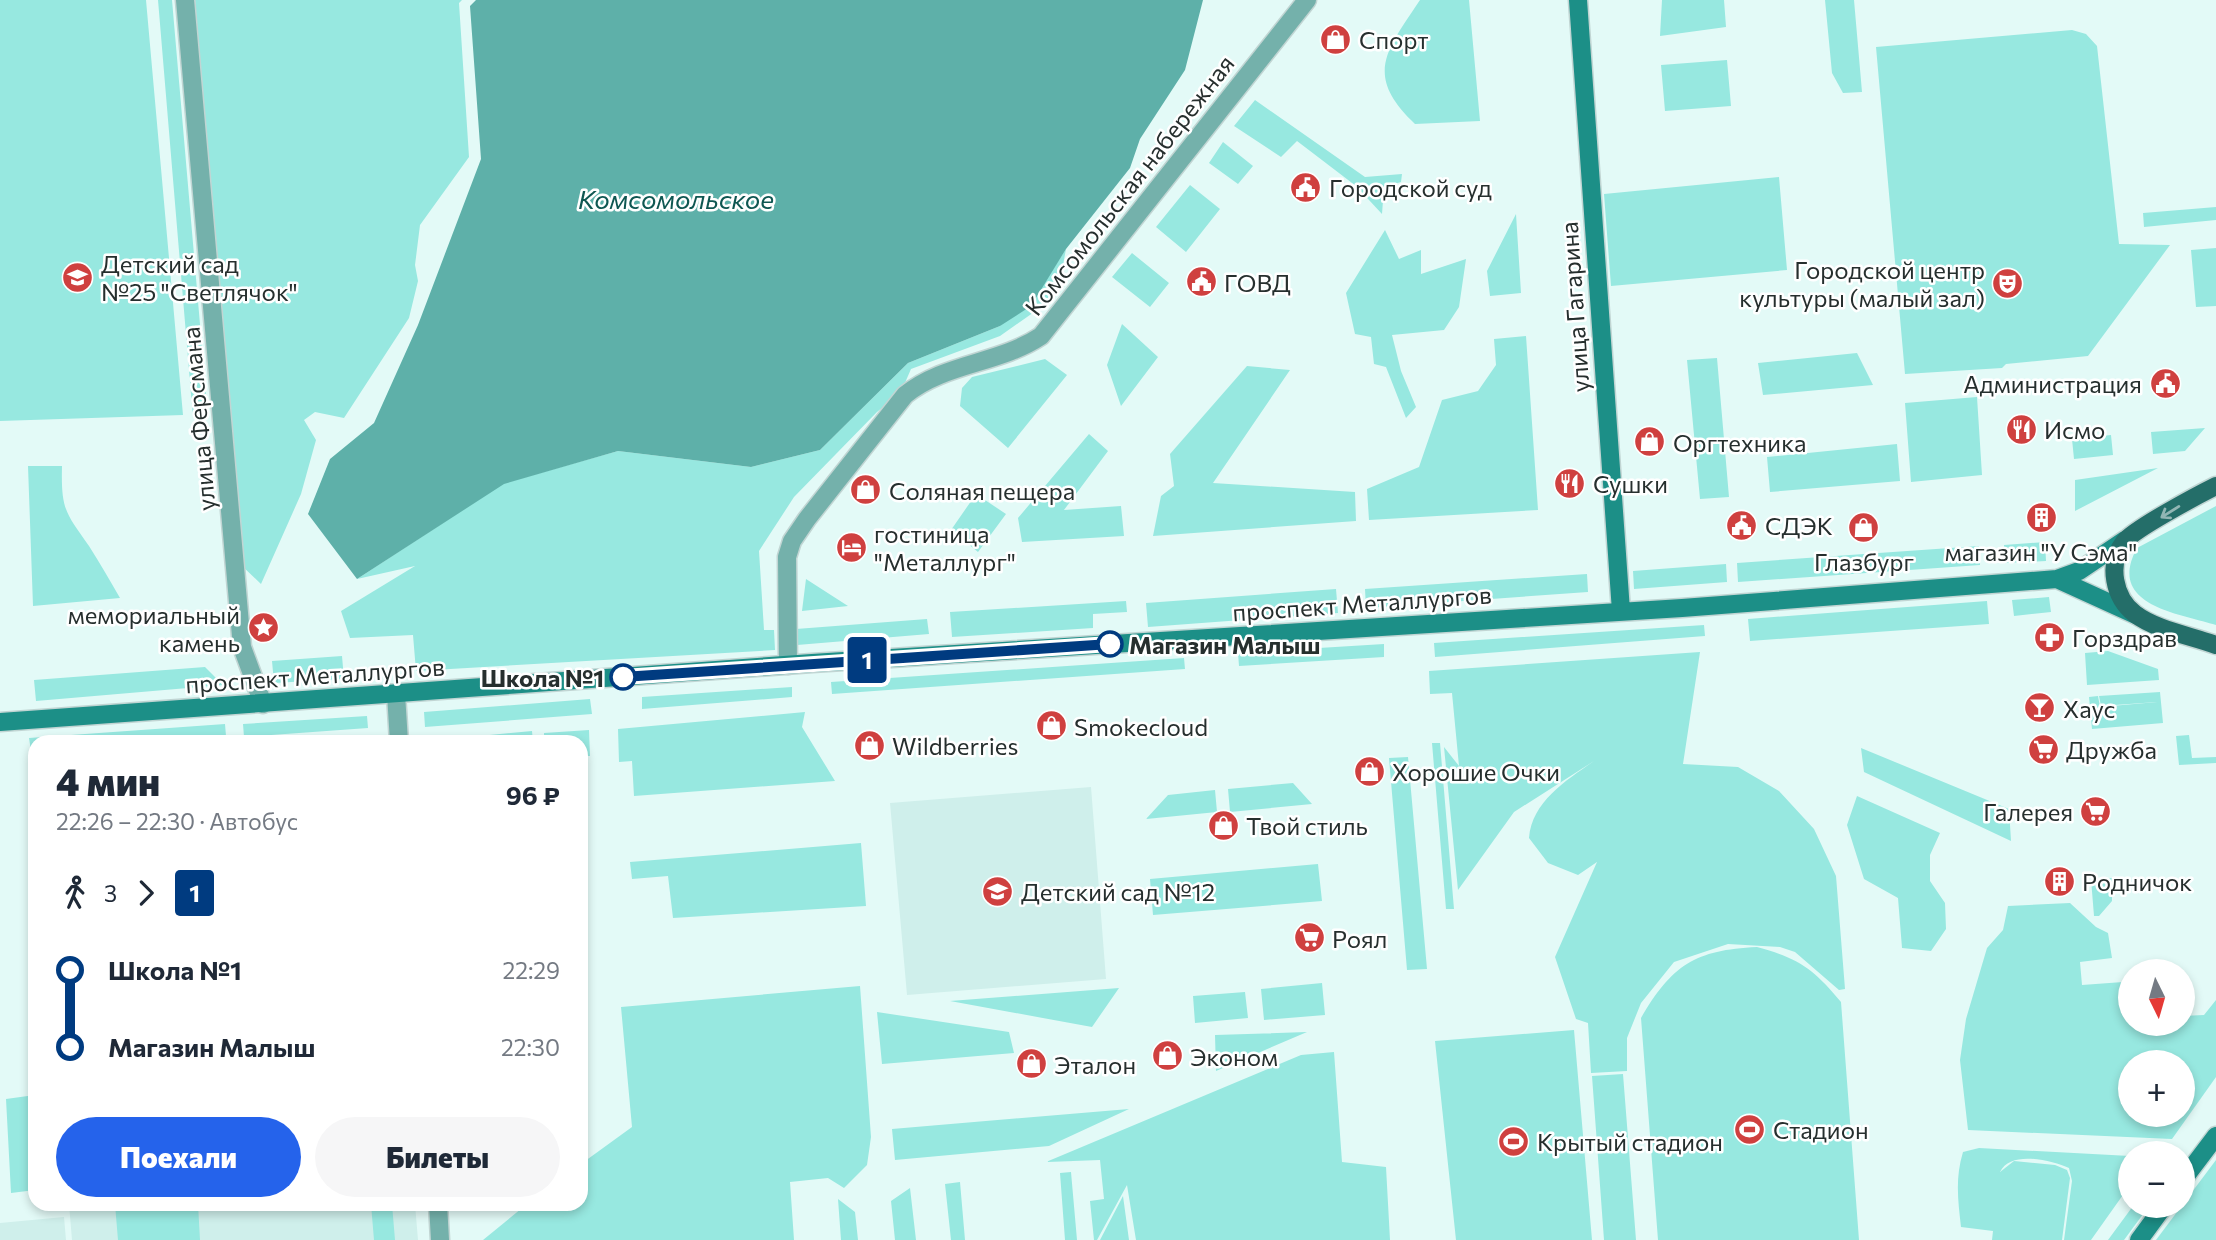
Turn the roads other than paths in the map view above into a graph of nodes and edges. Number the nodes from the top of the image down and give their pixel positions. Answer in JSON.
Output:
{"nodes":[{"id":1,"x":185,"y":0,"type":"edge"},
{"id":2,"x":1307,"y":0,"type":"edge"},
{"id":3,"x":1578,"y":0,"type":"edge"},
{"id":4,"x":2216,"y":486,"type":"edge"},
{"id":5,"x":2125,"y":540,"type":"junction"},
{"id":6,"x":2057,"y":579,"type":"junction"},
{"id":7,"x":1621,"y":611,"type":"junction"},
{"id":8,"x":2136,"y":615,"type":"junction"},
{"id":9,"x":2216,"y":645,"type":"edge"},
{"id":10,"x":788,"y":665,"type":"junction"},
{"id":11,"x":396,"y":694,"type":"junction"},
{"id":12,"x":263,"y":704,"type":"junction"},
{"id":13,"x":0,"y":722,"type":"edge"},
{"id":14,"x":399,"y":735,"type":"edge"},
{"id":15,"x":2216,"y":1136,"type":"edge"},
{"id":16,"x":2195,"y":1164,"type":"edge"},
{"id":17,"x":438,"y":1211,"type":"edge"},
{"id":18,"x":2155,"y":1218,"type":"edge"},
{"id":19,"x":440,"y":1240,"type":"edge"},
{"id":20,"x":2139,"y":1240,"type":"edge"}],
"edges":[{"from":1,"to":12,"type":"street","name":"улица Ферсмана"},
{"from":2,"to":10,"type":"street","name":"Комсомольская набережная"},
{"from":3,"to":7,"type":"main road","name":"улица Гагарина"},
{"from":4,"to":5,"type":"main road","one_way":true},
{"from":5,"to":6,"type":"main road","name":"проспект Металлургов"},
{"from":5,"to":8,"type":"main road"},
{"from":6,"to":7,"type":"main road","name":"проспект Металлургов"},
{"from":6,"to":8,"type":"main road","name":"проспект Металлургов"},
{"from":7,"to":10,"type":"main road","name":"проспект Металлургов"},
{"from":8,"to":9,"type":"main road"},
{"from":10,"to":11,"type":"main road","name":"проспект Металлургов"},
{"from":11,"to":12,"type":"main road","name":"проспект Металлургов"},
{"from":11,"to":14,"type":"street"},
{"from":12,"to":13,"type":"main road","name":"проспект Металлургов"},
{"from":15,"to":16,"type":"main road"},
{"from":17,"to":19,"type":"street"},
{"from":18,"to":20,"type":"main road"}]}
